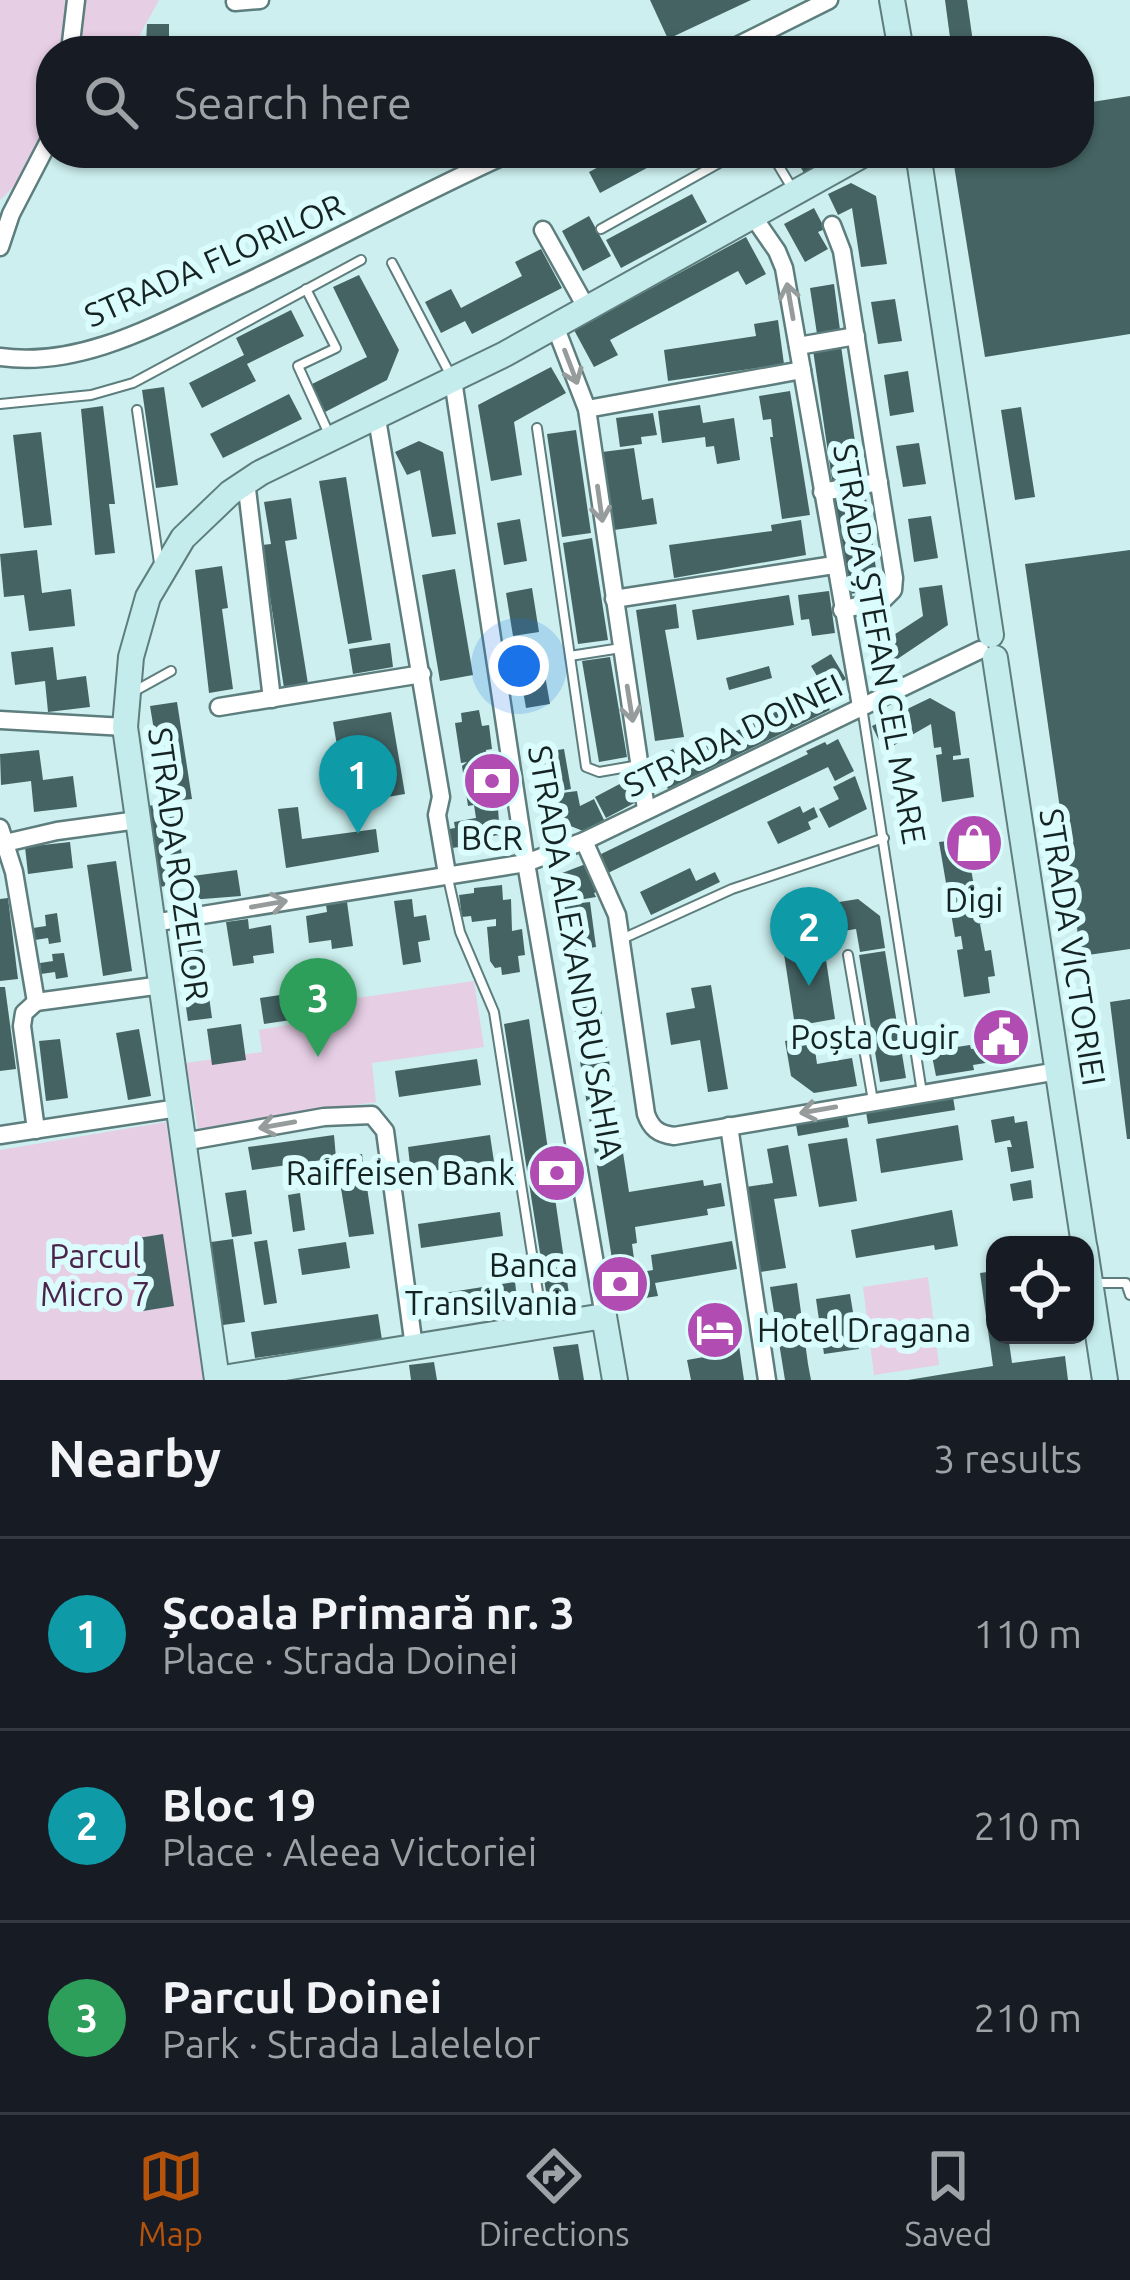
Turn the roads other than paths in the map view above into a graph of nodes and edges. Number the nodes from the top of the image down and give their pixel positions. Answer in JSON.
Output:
{"nodes":[{"id":1,"x":76,"y":0,"type":"edge"},
{"id":2,"x":260,"y":0,"type":"edge"},
{"id":3,"x":829,"y":0,"type":"edge"},
{"id":4,"x":892,"y":0,"type":"edge"},
{"id":5,"x":236,"y":2,"type":"edge"},
{"id":6,"x":72,"y":36,"type":"edge"},
{"id":7,"x":757,"y":36,"type":"edge"},
{"id":8,"x":898,"y":36,"type":"edge"},
{"id":9,"x":36,"y":166,"type":"edge"},
{"id":10,"x":479,"y":168,"type":"edge"},
{"id":11,"x":710,"y":168,"type":"edge"},
{"id":12,"x":780,"y":168,"type":"edge"},
{"id":13,"x":839,"y":168,"type":"edge"},
{"id":14,"x":921,"y":168,"type":"edge"},
{"id":15,"x":795,"y":192,"type":"junction"},
{"id":16,"x":752,"y":215,"type":"junction"},
{"id":17,"x":832,"y":225,"type":"dead end"},
{"id":18,"x":601,"y":229,"type":"dead end"},
{"id":19,"x":543,"y":230,"type":"dead end"},
{"id":20,"x":0,"y":247,"type":"edge"},
{"id":21,"x":361,"y":260,"type":"dead end"},
{"id":22,"x":392,"y":263,"type":"dead end"},
{"id":23,"x":306,"y":289,"type":"junction"},
{"id":24,"x":586,"y":307,"type":"junction"},
{"id":25,"x":555,"y":326,"type":"junction"},
{"id":26,"x":856,"y":336,"type":"junction"},
{"id":27,"x":798,"y":346,"type":"junction"},
{"id":28,"x":0,"y":357,"type":"edge"},
{"id":29,"x":802,"y":370,"type":"junction"},
{"id":30,"x":453,"y":380,"type":"junction"},
{"id":31,"x":0,"y":404,"type":"edge"},
{"id":32,"x":587,"y":409,"type":"junction"},
{"id":33,"x":136,"y":410,"type":"dead end"},
{"id":34,"x":377,"y":419,"type":"junction"},
{"id":35,"x":537,"y":428,"type":"dead end"},
{"id":36,"x":332,"y":440,"type":"junction"},
{"id":37,"x":246,"y":481,"type":"junction"},
{"id":38,"x":879,"y":482,"type":"junction"},
{"id":39,"x":822,"y":492,"type":"junction"},
{"id":40,"x":834,"y":565,"type":"junction"},
{"id":41,"x":160,"y":571,"type":"junction"},
{"id":42,"x":614,"y":599,"type":"junction"},
{"id":43,"x":842,"y":610,"type":"junction"},
{"id":44,"x":621,"y":648,"type":"junction"},
{"id":45,"x":989,"y":648,"type":"junction"},
{"id":46,"x":570,"y":656,"type":"junction"},
{"id":47,"x":171,"y":671,"type":"dead end"},
{"id":48,"x":422,"y":674,"type":"junction"},
{"id":49,"x":126,"y":696,"type":"junction"},
{"id":50,"x":272,"y":699,"type":"junction"},
{"id":51,"x":861,"y":706,"type":"junction"},
{"id":52,"x":219,"y":707,"type":"dead end"},
{"id":53,"x":0,"y":720,"type":"edge"},
{"id":54,"x":125,"y":727,"type":"junction"},
{"id":55,"x":639,"y":765,"type":"junction"},
{"id":56,"x":646,"y":809,"type":"junction"},
{"id":57,"x":139,"y":820,"type":"junction"},
{"id":58,"x":2,"y":838,"type":"edge"},
{"id":59,"x":884,"y":838,"type":"junction"},
{"id":60,"x":584,"y":841,"type":"junction"},
{"id":61,"x":526,"y":863,"type":"junction"},
{"id":62,"x":447,"y":874,"type":"junction"},
{"id":63,"x":154,"y":923,"type":"junction"},
{"id":64,"x":621,"y":939,"type":"junction"},
{"id":65,"x":848,"y":955,"type":"dead end"},
{"id":66,"x":162,"y":985,"type":"junction"},
{"id":67,"x":36,"y":1002,"type":"junction"},
{"id":68,"x":1058,"y":1071,"type":"junction"},
{"id":69,"x":922,"y":1093,"type":"junction"},
{"id":70,"x":873,"y":1101,"type":"junction"},
{"id":71,"x":178,"y":1108,"type":"junction"},
{"id":72,"x":729,"y":1126,"type":"junction"},
{"id":73,"x":36,"y":1130,"type":"junction"},
{"id":74,"x":0,"y":1135,"type":"edge"},
{"id":75,"x":183,"y":1142,"type":"junction"},
{"id":76,"x":1083,"y":1236,"type":"edge"},
{"id":77,"x":1094,"y":1283,"type":"edge"},
{"id":78,"x":1130,"y":1295,"type":"edge"},
{"id":79,"x":1094,"y":1309,"type":"edge"},
{"id":80,"x":604,"y":1316,"type":"junction"},
{"id":81,"x":543,"y":1326,"type":"junction"},
{"id":82,"x":414,"y":1347,"type":"junction"},
{"id":83,"x":217,"y":1379,"type":"edge"},
{"id":84,"x":615,"y":1380,"type":"edge"},
{"id":85,"x":767,"y":1380,"type":"edge"},
{"id":86,"x":1105,"y":1380,"type":"edge"}],
"edges":[{"from":1,"to":6,"type":"street"},
{"from":2,"to":5,"type":"street"},
{"from":3,"to":7,"type":"street"},
{"from":4,"to":8,"type":"street"},
{"from":9,"to":20,"type":"street"},
{"from":10,"to":28,"type":"street","name":"STRADA FLORILOR"},
{"from":11,"to":18,"type":"lane"},
{"from":12,"to":15,"type":"lane"},
{"from":13,"to":15,"type":"street","name":"STRADA ROZELOR"},
{"from":14,"to":45,"type":"street","name":"STRADA VICTORIEI"},
{"from":15,"to":16,"type":"street","name":"STRADA ROZELOR"},
{"from":16,"to":24,"type":"street","name":"STRADA ROZELOR"},
{"from":27,"to":16,"type":"street","name":"STRADA ȘTEFAN CEL MARE","one_way":true},
{"from":17,"to":26,"type":"street"},
{"from":19,"to":24,"type":"street"},
{"from":21,"to":23,"type":"lane"},
{"from":22,"to":30,"type":"lane","name":"STRADA ALEXANDRU SAHIA"},
{"from":23,"to":31,"type":"lane"},
{"from":23,"to":36,"type":"lane"},
{"from":24,"to":25,"type":"street","name":"STRADA ROZELOR"},
{"from":25,"to":30,"type":"street","name":"STRADA ROZELOR"},
{"from":25,"to":32,"type":"street","one_way":true},
{"from":26,"to":27,"type":"street"},
{"from":26,"to":38,"type":"street"},
{"from":27,"to":29,"type":"street","name":"STRADA ȘTEFAN CEL MARE"},
{"from":29,"to":32,"type":"street"},
{"from":29,"to":39,"type":"street","name":"STRADA ȘTEFAN CEL MARE"},
{"from":30,"to":34,"type":"street","name":"STRADA ROZELOR"},
{"from":30,"to":61,"type":"street","name":"STRADA ALEXANDRU SAHIA"},
{"from":32,"to":42,"type":"street","one_way":true},
{"from":33,"to":41,"type":"lane"},
{"from":34,"to":36,"type":"street","name":"STRADA ROZELOR"},
{"from":34,"to":48,"type":"street"},
{"from":35,"to":46,"type":"lane"},
{"from":36,"to":37,"type":"street","name":"STRADA ROZELOR"},
{"from":37,"to":41,"type":"street","name":"STRADA ROZELOR"},
{"from":37,"to":50,"type":"street"},
{"from":38,"to":39,"type":"street"},
{"from":38,"to":43,"type":"street"},
{"from":39,"to":40,"type":"street","name":"STRADA ȘTEFAN CEL MARE"},
{"from":40,"to":42,"type":"street"},
{"from":40,"to":43,"type":"street","name":"STRADA ȘTEFAN CEL MARE"},
{"from":41,"to":49,"type":"street","name":"STRADA ROZELOR"},
{"from":42,"to":44,"type":"street"},
{"from":43,"to":51,"type":"street","name":"STRADA ȘTEFAN CEL MARE"},
{"from":44,"to":46,"type":"lane"},
{"from":44,"to":55,"type":"street","one_way":true},
{"from":45,"to":51,"type":"street","name":"STRADA DOINEI"},
{"from":45,"to":68,"type":"street","name":"STRADA VICTORIEI"},
{"from":46,"to":55,"type":"lane"},
{"from":47,"to":49,"type":"lane"},
{"from":48,"to":50,"type":"street"},
{"from":48,"to":62,"type":"street"},
{"from":49,"to":54,"type":"street","name":"STRADA ROZELOR"},
{"from":50,"to":52,"type":"street"},
{"from":51,"to":56,"type":"street","name":"STRADA DOINEI"},
{"from":51,"to":59,"type":"lane","name":"STRADA ȘTEFAN CEL MARE"},
{"from":53,"to":54,"type":"street"},
{"from":54,"to":57,"type":"street","name":"STRADA ROZELOR"},
{"from":55,"to":56,"type":"street"},
{"from":56,"to":60,"type":"street","name":"STRADA DOINEI"},
{"from":57,"to":58,"type":"street"},
{"from":57,"to":63,"type":"street","name":"STRADA ROZELOR"},
{"from":58,"to":67,"type":"street"},
{"from":59,"to":64,"type":"lane"},
{"from":59,"to":69,"type":"lane","name":"STRADA ȘTEFAN CEL MARE"},
{"from":60,"to":61,"type":"street","name":"STRADA DOINEI"},
{"from":60,"to":64,"type":"street"},
{"from":61,"to":62,"type":"street","name":"STRADA DOINEI"},
{"from":61,"to":80,"type":"street","name":"STRADA ALEXANDRU SAHIA"},
{"from":63,"to":62,"type":"street","name":"STRADA DOINEI","one_way":true},
{"from":62,"to":81,"type":"lane"},
{"from":63,"to":66,"type":"street","name":"STRADA ROZELOR"},
{"from":64,"to":72,"type":"street"},
{"from":65,"to":70,"type":"lane"},
{"from":66,"to":67,"type":"street"},
{"from":66,"to":71,"type":"street","name":"STRADA ROZELOR"},
{"from":67,"to":73,"type":"street"},
{"from":68,"to":69,"type":"street"},
{"from":68,"to":76,"type":"street","name":"STRADA VICTORIEI"},
{"from":69,"to":70,"type":"street"},
{"from":70,"to":72,"type":"street","one_way":true},
{"from":71,"to":73,"type":"street"},
{"from":71,"to":75,"type":"street","name":"STRADA ROZELOR"},
{"from":72,"to":85,"type":"street"},
{"from":73,"to":74,"type":"street"},
{"from":82,"to":75,"type":"street","one_way":true},
{"from":75,"to":83,"type":"street","name":"STRADA ROZELOR"},
{"from":77,"to":78,"type":"lane"},
{"from":79,"to":86,"type":"street","name":"STRADA VICTORIEI"},
{"from":80,"to":81,"type":"street"},
{"from":80,"to":84,"type":"street","name":"STRADA ALEXANDRU SAHIA"},
{"from":81,"to":82,"type":"street"},
{"from":82,"to":83,"type":"street"}]}
